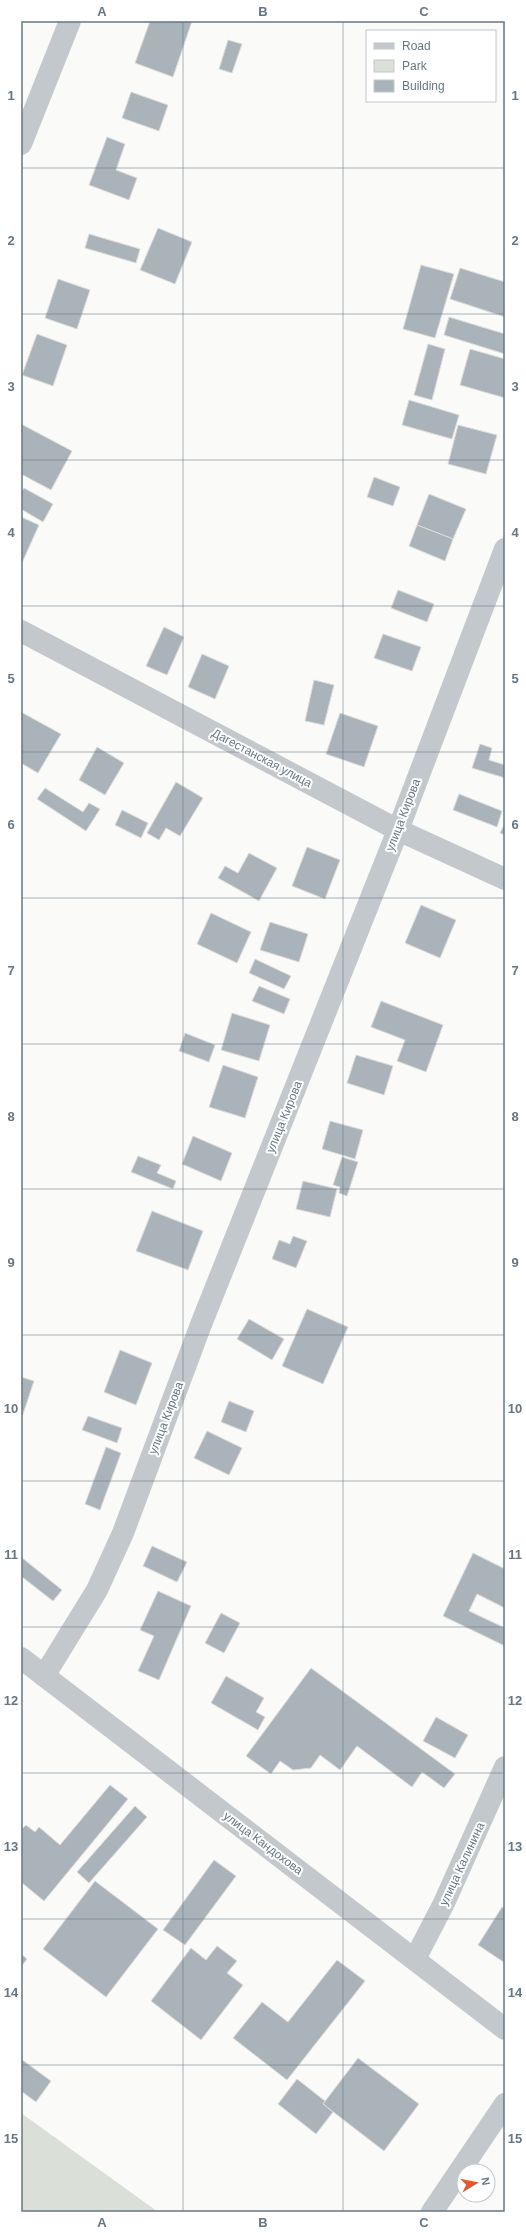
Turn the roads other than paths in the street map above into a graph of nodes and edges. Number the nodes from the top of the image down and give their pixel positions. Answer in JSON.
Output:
{"nodes":[{"id":1,"x":70,"y":21,"type":"edge"},
{"id":2,"x":21,"y":144,"type":"edge"},
{"id":3,"x":505,"y":549,"type":"edge"},
{"id":4,"x":21,"y":631,"type":"edge"},
{"id":5,"x":398,"y":830,"type":"junction"},
{"id":6,"x":505,"y":879,"type":"edge"},
{"id":7,"x":21,"y":1658,"type":"edge"},
{"id":8,"x":44,"y":1676,"type":"junction"},
{"id":9,"x":505,"y":1767,"type":"edge"},
{"id":10,"x":415,"y":1959,"type":"junction"},
{"id":11,"x":505,"y":2029,"type":"edge"},
{"id":12,"x":505,"y":2104,"type":"edge"},
{"id":13,"x":432,"y":2212,"type":"edge"}],
"edges":[{"from":1,"to":2,"type":"street"},
{"from":3,"to":5,"type":"street","name":"улица Кирова"},
{"from":4,"to":5,"type":"street","name":"Дагестанская улица"},
{"from":5,"to":6,"type":"street","name":"Дагестанская улица"},
{"from":5,"to":8,"type":"street","name":"улица Кирова"},
{"from":7,"to":8,"type":"street","name":"улица Кандохова"},
{"from":8,"to":10,"type":"street","name":"улица Кандохова"},
{"from":9,"to":10,"type":"street","name":"улица Калинина"},
{"from":10,"to":11,"type":"street","name":"улица Кандохова"},
{"from":12,"to":13,"type":"street"}]}
